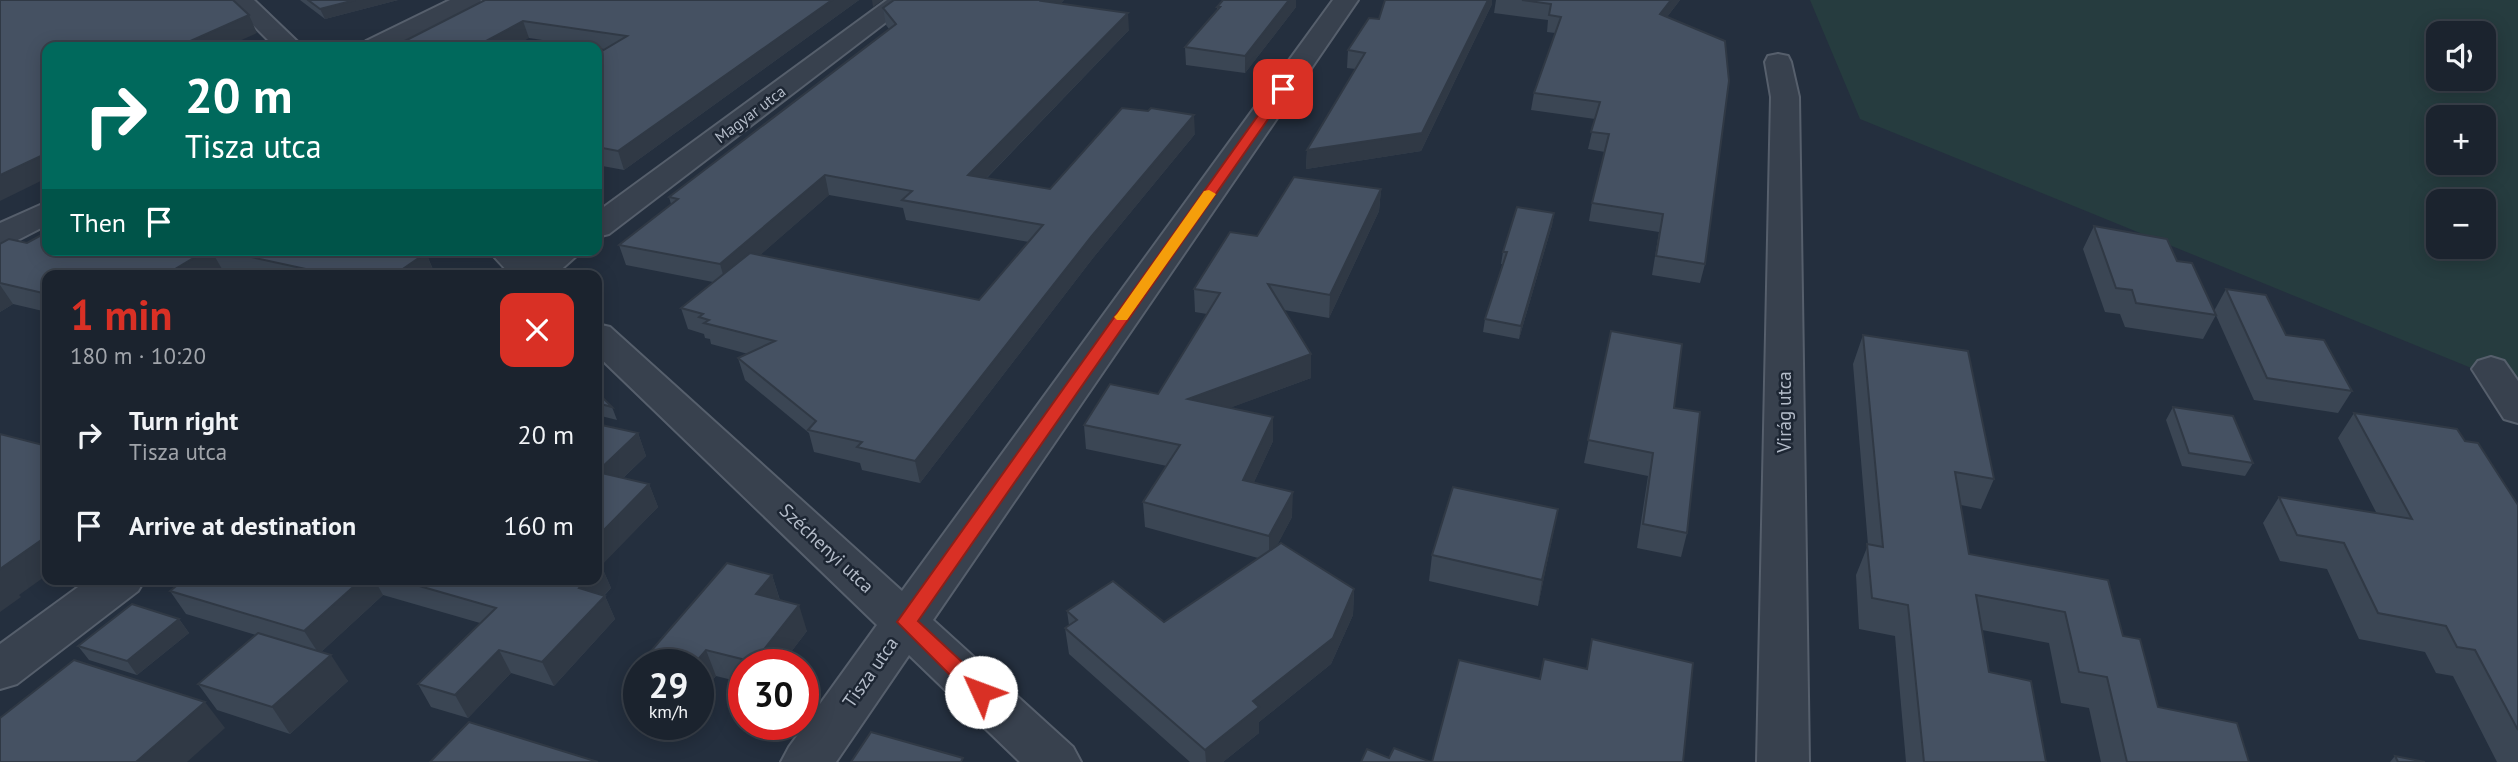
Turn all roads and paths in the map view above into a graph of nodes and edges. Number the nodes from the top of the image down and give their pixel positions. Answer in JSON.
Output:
{"nodes":[{"id":1,"x":240,"y":0,"type":"edge"},
{"id":2,"x":469,"y":0,"type":"edge"},
{"id":3,"x":903,"y":0,"type":"edge"},
{"id":4,"x":1346,"y":0,"type":"edge"},
{"id":5,"x":285,"y":42,"type":"edge"},
{"id":6,"x":385,"y":42,"type":"edge"},
{"id":7,"x":1779,"y":62,"type":"dead end"},
{"id":8,"x":42,"y":215,"type":"edge"},
{"id":9,"x":602,"y":223,"type":"edge"},
{"id":10,"x":0,"y":236,"type":"edge"},
{"id":11,"x":511,"y":256,"type":"edge"},
{"id":12,"x":558,"y":256,"type":"edge"},
{"id":13,"x":527,"y":270,"type":"edge"},
{"id":14,"x":539,"y":270,"type":"edge"},
{"id":15,"x":602,"y":340,"type":"edge"},
{"id":16,"x":2491,"y":369,"type":"dead end"},
{"id":17,"x":2518,"y":410,"type":"edge"},
{"id":18,"x":114,"y":585,"type":"edge"},
{"id":19,"x":906,"y":622,"type":"junction"},
{"id":20,"x":0,"y":670,"type":"edge"},
{"id":21,"x":807,"y":762,"type":"edge"},
{"id":22,"x":1055,"y":762,"type":"edge"},
{"id":23,"x":1783,"y":762,"type":"edge"}],
"edges":[{"from":1,"to":5,"type":"street"},
{"from":2,"to":6,"type":"street"},
{"from":3,"to":9,"type":"street","name":"Magyar utca"},
{"from":4,"to":19,"type":"street","name":"Tisza utca"},
{"from":7,"to":23,"type":"street","name":"Virág utca"},
{"from":8,"to":10,"type":"street"},
{"from":11,"to":13,"type":"street"},
{"from":12,"to":14,"type":"street"},
{"from":15,"to":19,"type":"street","name":"Széchenyi utca"},
{"from":16,"to":17,"type":"street"},
{"from":18,"to":20,"type":"street"},
{"from":19,"to":21,"type":"street","name":"Tisza utca"},
{"from":19,"to":22,"type":"street","name":"Széchenyi utca"}]}
